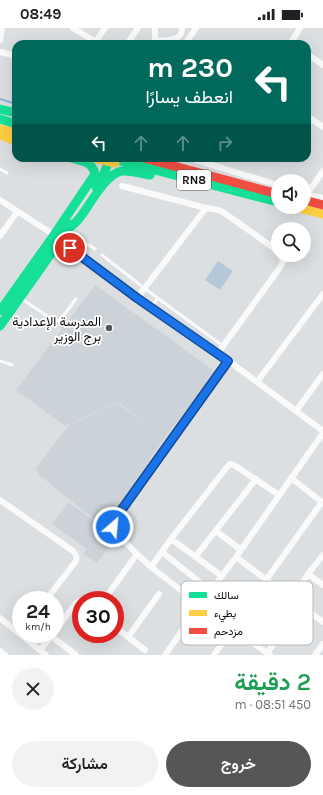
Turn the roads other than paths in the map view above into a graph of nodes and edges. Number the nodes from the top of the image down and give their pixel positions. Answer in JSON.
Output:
{"nodes":[{"id":1,"x":2,"y":28,"type":"edge"},
{"id":2,"x":73,"y":28,"type":"edge"},
{"id":3,"x":105,"y":28,"type":"edge"},
{"id":4,"x":138,"y":28,"type":"edge"},
{"id":5,"x":155,"y":28,"type":"edge"},
{"id":6,"x":182,"y":28,"type":"edge"},
{"id":7,"x":196,"y":28,"type":"edge"},
{"id":8,"x":300,"y":28,"type":"edge"},
{"id":9,"x":0,"y":40,"type":"edge"},
{"id":10,"x":91,"y":40,"type":"edge"},
{"id":11,"x":97,"y":40,"type":"edge"},
{"id":12,"x":130,"y":40,"type":"edge"},
{"id":13,"x":155,"y":40,"type":"edge"},
{"id":14,"x":175,"y":40,"type":"edge"},
{"id":15,"x":188,"y":40,"type":"edge"},
{"id":16,"x":293,"y":40,"type":"edge"},
{"id":17,"x":0,"y":52,"type":"edge"},
{"id":18,"x":12,"y":55,"type":"edge"},
{"id":19,"x":311,"y":57,"type":"edge"},
{"id":20,"x":323,"y":65,"type":"edge"},
{"id":21,"x":0,"y":109,"type":"edge"},
{"id":22,"x":12,"y":112,"type":"edge"},
{"id":23,"x":0,"y":119,"type":"edge"},
{"id":24,"x":311,"y":119,"type":"edge"},
{"id":25,"x":12,"y":123,"type":"edge"},
{"id":26,"x":323,"y":127,"type":"edge"},
{"id":27,"x":0,"y":129,"type":"edge"},
{"id":28,"x":12,"y":132,"type":"edge"},
{"id":29,"x":0,"y":134,"type":"edge"},
{"id":30,"x":12,"y":138,"type":"edge"},
{"id":31,"x":84,"y":162,"type":"edge"},
{"id":32,"x":108,"y":162,"type":"edge"},
{"id":33,"x":109,"y":162,"type":"edge"},
{"id":34,"x":159,"y":162,"type":"edge"},
{"id":35,"x":203,"y":162,"type":"edge"},
{"id":36,"x":0,"y":169,"type":"edge"},
{"id":37,"x":323,"y":171,"type":"edge"},
{"id":38,"x":7,"y":173,"type":"dead end"},
{"id":39,"x":174,"y":179,"type":"junction"},
{"id":40,"x":271,"y":183,"type":"edge"},
{"id":41,"x":122,"y":186,"type":"dead end"},
{"id":42,"x":311,"y":188,"type":"edge"},
{"id":43,"x":232,"y":190,"type":"junction"},
{"id":44,"x":271,"y":192,"type":"edge"},
{"id":45,"x":311,"y":197,"type":"edge"},
{"id":46,"x":323,"y":198,"type":"edge"},
{"id":47,"x":311,"y":199,"type":"edge"},
{"id":48,"x":0,"y":200,"type":"edge"},
{"id":49,"x":271,"y":200,"type":"edge"},
{"id":50,"x":323,"y":206,"type":"edge"},
{"id":51,"x":206,"y":208,"type":"junction"},
{"id":52,"x":311,"y":211,"type":"edge"},
{"id":53,"x":17,"y":212,"type":"junction"},
{"id":54,"x":323,"y":214,"type":"edge"},
{"id":55,"x":68,"y":229,"type":"junction"},
{"id":56,"x":0,"y":236,"type":"edge"},
{"id":57,"x":57,"y":238,"type":"junction"},
{"id":58,"x":271,"y":246,"type":"edge"},
{"id":59,"x":70,"y":248,"type":"junction"},
{"id":60,"x":94,"y":249,"type":"dead end"},
{"id":61,"x":102,"y":255,"type":"dead end"},
{"id":62,"x":282,"y":262,"type":"edge"},
{"id":63,"x":144,"y":288,"type":"junction"},
{"id":64,"x":323,"y":294,"type":"edge"},
{"id":65,"x":20,"y":297,"type":"junction"},
{"id":66,"x":137,"y":298,"type":"junction"},
{"id":67,"x":158,"y":298,"type":"junction"},
{"id":68,"x":76,"y":299,"type":"dead end"},
{"id":69,"x":151,"y":307,"type":"junction"},
{"id":70,"x":0,"y":311,"type":"edge"},
{"id":71,"x":0,"y":326,"type":"edge"},
{"id":72,"x":223,"y":346,"type":"junction"},
{"id":73,"x":218,"y":353,"type":"junction"},
{"id":74,"x":0,"y":361,"type":"edge"},
{"id":75,"x":228,"y":361,"type":"junction"},
{"id":76,"x":12,"y":365,"type":"dead end"},
{"id":77,"x":323,"y":374,"type":"edge"},
{"id":78,"x":257,"y":382,"type":"junction"},
{"id":79,"x":296,"y":411,"type":"junction"},
{"id":80,"x":323,"y":432,"type":"edge"},
{"id":81,"x":290,"y":478,"type":"junction"},
{"id":82,"x":256,"y":479,"type":"junction"},
{"id":83,"x":279,"y":495,"type":"junction"},
{"id":84,"x":0,"y":500,"type":"edge"},
{"id":85,"x":322,"y":502,"type":"edge"},
{"id":86,"x":216,"y":530,"type":"junction"},
{"id":87,"x":171,"y":538,"type":"junction"},
{"id":88,"x":241,"y":550,"type":"junction"},
{"id":89,"x":162,"y":552,"type":"junction"},
{"id":90,"x":137,"y":554,"type":"junction"},
{"id":91,"x":323,"y":555,"type":"edge"},
{"id":92,"x":196,"y":556,"type":"junction"},
{"id":93,"x":236,"y":558,"type":"junction"},
{"id":94,"x":151,"y":567,"type":"junction"},
{"id":95,"x":308,"y":574,"type":"junction"},
{"id":96,"x":222,"y":576,"type":"junction"},
{"id":97,"x":198,"y":581,"type":"edge"},
{"id":98,"x":218,"y":581,"type":"edge"},
{"id":99,"x":268,"y":581,"type":"joint"},
{"id":100,"x":304,"y":581,"type":"edge"},
{"id":101,"x":323,"y":586,"type":"edge"},
{"id":102,"x":181,"y":590,"type":"edge"},
{"id":103,"x":53,"y":591,"type":"edge"},
{"id":104,"x":110,"y":591,"type":"edge"},
{"id":105,"x":159,"y":594,"type":"dead end"},
{"id":106,"x":72,"y":608,"type":"edge"},
{"id":107,"x":313,"y":615,"type":"edge"},
{"id":108,"x":0,"y":618,"type":"edge"},
{"id":109,"x":64,"y":619,"type":"edge"},
{"id":110,"x":323,"y":622,"type":"edge"},
{"id":111,"x":12,"y":627,"type":"edge"},
{"id":112,"x":181,"y":632,"type":"edge"},
{"id":113,"x":124,"y":634,"type":"edge"},
{"id":114,"x":128,"y":637,"type":"junction"},
{"id":115,"x":32,"y":643,"type":"edge"},
{"id":116,"x":46,"y":643,"type":"edge"},
{"id":117,"x":63,"y":643,"type":"edge"},
{"id":118,"x":323,"y":644,"type":"edge"},
{"id":119,"x":221,"y":645,"type":"edge"},
{"id":120,"x":254,"y":645,"type":"edge"},
{"id":121,"x":271,"y":645,"type":"edge"},
{"id":122,"x":40,"y":650,"type":"junction"},
{"id":123,"x":145,"y":650,"type":"dead end"},
{"id":124,"x":0,"y":651,"type":"edge"},
{"id":125,"x":264,"y":653,"type":"edge"},
{"id":126,"x":5,"y":655,"type":"edge"},
{"id":127,"x":46,"y":655,"type":"edge"},
{"id":128,"x":76,"y":655,"type":"edge"},
{"id":129,"x":165,"y":655,"type":"edge"},
{"id":130,"x":214,"y":655,"type":"edge"},
{"id":131,"x":315,"y":655,"type":"edge"}],
"edges":[{"from":1,"to":9,"type":"street"},
{"from":2,"to":10,"type":"street"},
{"from":3,"to":11,"type":"street"},
{"from":4,"to":12,"type":"street"},
{"from":5,"to":13,"type":"street"},
{"from":6,"to":14,"type":"street"},
{"from":7,"to":15,"type":"street"},
{"from":8,"to":16,"type":"street"},
{"from":17,"to":18,"type":"street"},
{"from":19,"to":20,"type":"street"},
{"from":21,"to":22,"type":"main road"},
{"from":23,"to":25,"type":"main road"},
{"from":24,"to":26,"type":"street"},
{"from":27,"to":28,"type":"main road"},
{"from":29,"to":30,"type":"main road"},
{"from":31,"to":57,"type":"main road"},
{"from":32,"to":43,"type":"main road","number":"RN8"},
{"from":32,"to":55,"type":"main road"},
{"from":33,"to":39,"type":"main road","number":"RN8"},
{"from":34,"to":44,"type":"main road","number":"RN8"},
{"from":35,"to":40,"type":"street"},
{"from":36,"to":38,"type":"lane"},
{"from":37,"to":42,"type":"street"},
{"from":39,"to":43,"type":"main road","number":"RN8"},
{"from":39,"to":55,"type":"main road","number":"RN8"},
{"from":41,"to":51,"type":"street"},
{"from":43,"to":49,"type":"main road","number":"RN8"},
{"from":45,"to":46,"type":"street"},
{"from":47,"to":50,"type":"main road"},
{"from":48,"to":53,"type":"street"},
{"from":51,"to":58,"type":"street"},
{"from":51,"to":63,"type":"street"},
{"from":52,"to":54,"type":"main road"},
{"from":53,"to":56,"type":"street"},
{"from":53,"to":57,"type":"street"},
{"from":55,"to":57,"type":"main road"},
{"from":57,"to":59,"type":"street"},
{"from":57,"to":65,"type":"main road"},
{"from":57,"to":70,"type":"main road"},
{"from":59,"to":60,"type":"lane"},
{"from":59,"to":66,"type":"street"},
{"from":61,"to":63,"type":"lane"},
{"from":62,"to":72,"type":"street"},
{"from":63,"to":66,"type":"street"},
{"from":63,"to":67,"type":"lane"},
{"from":64,"to":78,"type":"street"},
{"from":65,"to":68,"type":"lane"},
{"from":65,"to":71,"type":"main road"},
{"from":66,"to":69,"type":"street"},
{"from":67,"to":69,"type":"lane"},
{"from":67,"to":72,"type":"lane"},
{"from":69,"to":73,"type":"street"},
{"from":72,"to":73,"type":"street"},
{"from":73,"to":75,"type":"street"},
{"from":74,"to":76,"type":"lane"},
{"from":75,"to":78,"type":"street"},
{"from":75,"to":90,"type":"street"},
{"from":77,"to":79,"type":"street"},
{"from":78,"to":79,"type":"street"},
{"from":79,"to":80,"type":"street"},
{"from":80,"to":81,"type":"street"},
{"from":81,"to":83,"type":"street"},
{"from":81,"to":85,"type":"street"},
{"from":82,"to":83,"type":"street"},
{"from":82,"to":86,"type":"street"},
{"from":82,"to":87,"type":"street"},
{"from":83,"to":88,"type":"street"},
{"from":84,"to":103,"type":"street"},
{"from":85,"to":99,"type":"street"},
{"from":86,"to":88,"type":"street"},
{"from":86,"to":92,"type":"street"},
{"from":87,"to":89,"type":"street"},
{"from":87,"to":92,"type":"street"},
{"from":88,"to":93,"type":"street"},
{"from":89,"to":94,"type":"street"},
{"from":89,"to":97,"type":"street"},
{"from":90,"to":94,"type":"street"},
{"from":90,"to":104,"type":"street"},
{"from":91,"to":95,"type":"street"},
{"from":92,"to":96,"type":"street"},
{"from":93,"to":96,"type":"street"},
{"from":93,"to":99,"type":"street"},
{"from":94,"to":102,"type":"street"},
{"from":95,"to":100,"type":"street"},
{"from":95,"to":101,"type":"street"},
{"from":96,"to":98,"type":"street"},
{"from":105,"to":114,"type":"street"},
{"from":106,"to":109,"type":"street"},
{"from":107,"to":110,"type":"street"},
{"from":108,"to":111,"type":"street"},
{"from":112,"to":129,"type":"street"},
{"from":113,"to":114,"type":"street"},
{"from":114,"to":123,"type":"street"},
{"from":115,"to":122,"type":"street"},
{"from":116,"to":122,"type":"street"},
{"from":117,"to":128,"type":"street"},
{"from":118,"to":131,"type":"street"},
{"from":119,"to":130,"type":"street"},
{"from":120,"to":125,"type":"street"},
{"from":121,"to":125,"type":"street"},
{"from":122,"to":127,"type":"street"},
{"from":124,"to":126,"type":"street"}]}
